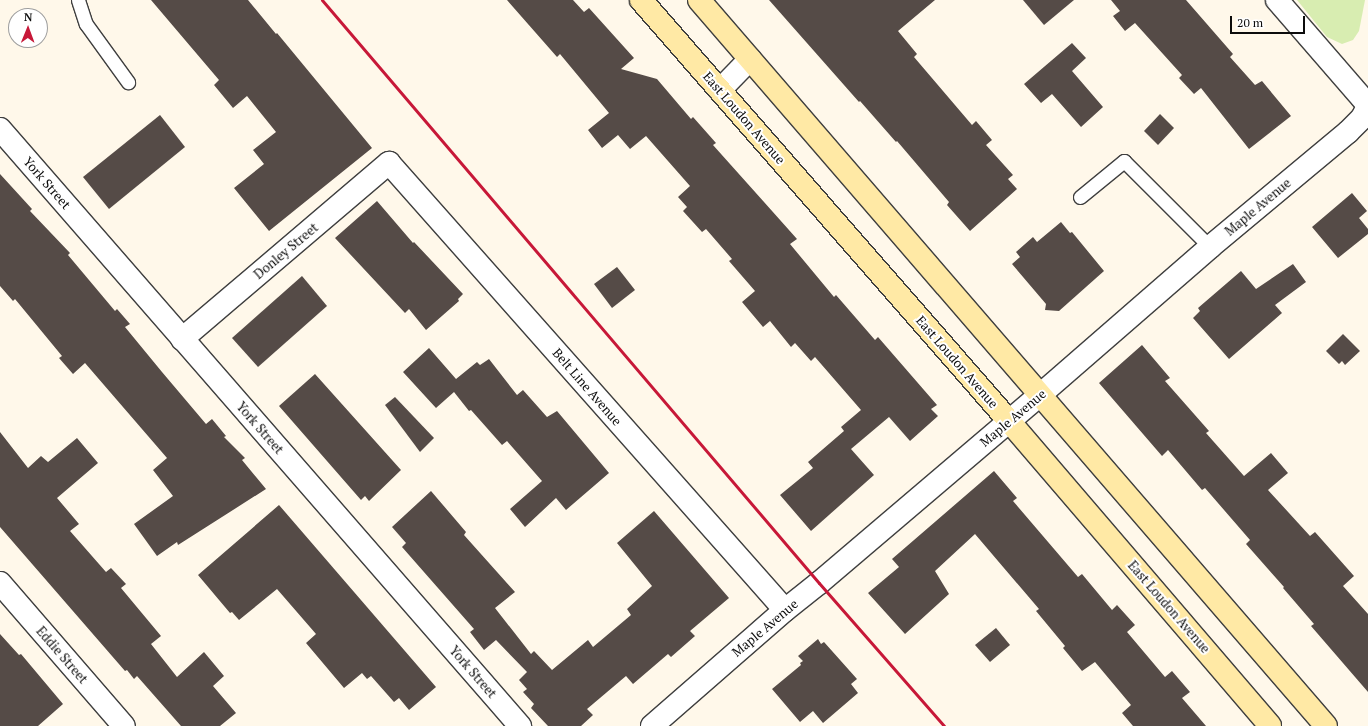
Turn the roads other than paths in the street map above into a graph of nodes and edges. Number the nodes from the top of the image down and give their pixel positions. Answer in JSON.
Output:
{"nodes":[{"id":1,"x":78,"y":0,"type":"edge"},
{"id":2,"x":641,"y":0,"type":"edge"},
{"id":3,"x":699,"y":0,"type":"edge"},
{"id":4,"x":1276,"y":0,"type":"edge"},
{"id":5,"x":750,"y":59,"type":"junction"},
{"id":6,"x":128,"y":82,"type":"dead end"},
{"id":7,"x":720,"y":90,"type":"junction"},
{"id":8,"x":1368,"y":105,"type":"edge"},
{"id":9,"x":0,"y":129,"type":"edge"},
{"id":10,"x":389,"y":163,"type":"joint"},
{"id":11,"x":1080,"y":197,"type":"dead end"},
{"id":12,"x":1210,"y":247,"type":"junction"},
{"id":13,"x":182,"y":339,"type":"junction"},
{"id":14,"x":1040,"y":395,"type":"junction"},
{"id":15,"x":1009,"y":421,"type":"junction"},
{"id":16,"x":0,"y":583,"type":"edge"},
{"id":17,"x":784,"y":610,"type":"junction"},
{"id":18,"x":124,"y":726,"type":"edge"},
{"id":19,"x":520,"y":726,"type":"edge"},
{"id":20,"x":652,"y":726,"type":"edge"},
{"id":21,"x":1270,"y":726,"type":"edge"},
{"id":22,"x":1326,"y":726,"type":"edge"}],
"edges":[{"from":1,"to":6,"type":"lane"},
{"from":2,"to":7,"type":"main road","name":"East Loudon Avenue"},
{"from":3,"to":5,"type":"main road"},
{"from":4,"to":8,"type":"street"},
{"from":5,"to":7,"type":"street"},
{"from":5,"to":14,"type":"main road"},
{"from":7,"to":15,"type":"main road","name":"East Loudon Avenue"},
{"from":8,"to":12,"type":"street","name":"Maple Avenue"},
{"from":9,"to":13,"type":"street","name":"York Street"},
{"from":10,"to":13,"type":"street","name":"Donley Street"},
{"from":10,"to":17,"type":"street","name":"Belt Line Avenue"},
{"from":11,"to":12,"type":"lane"},
{"from":12,"to":14,"type":"street","name":"Maple Avenue"},
{"from":13,"to":19,"type":"street","name":"York Street"},
{"from":14,"to":15,"type":"street","name":"Maple Avenue"},
{"from":14,"to":22,"type":"main road"},
{"from":15,"to":17,"type":"street","name":"Maple Avenue"},
{"from":15,"to":21,"type":"main road","name":"East Loudon Avenue"},
{"from":16,"to":18,"type":"street","name":"Eddie Street"},
{"from":17,"to":20,"type":"street","name":"Maple Avenue"}]}
